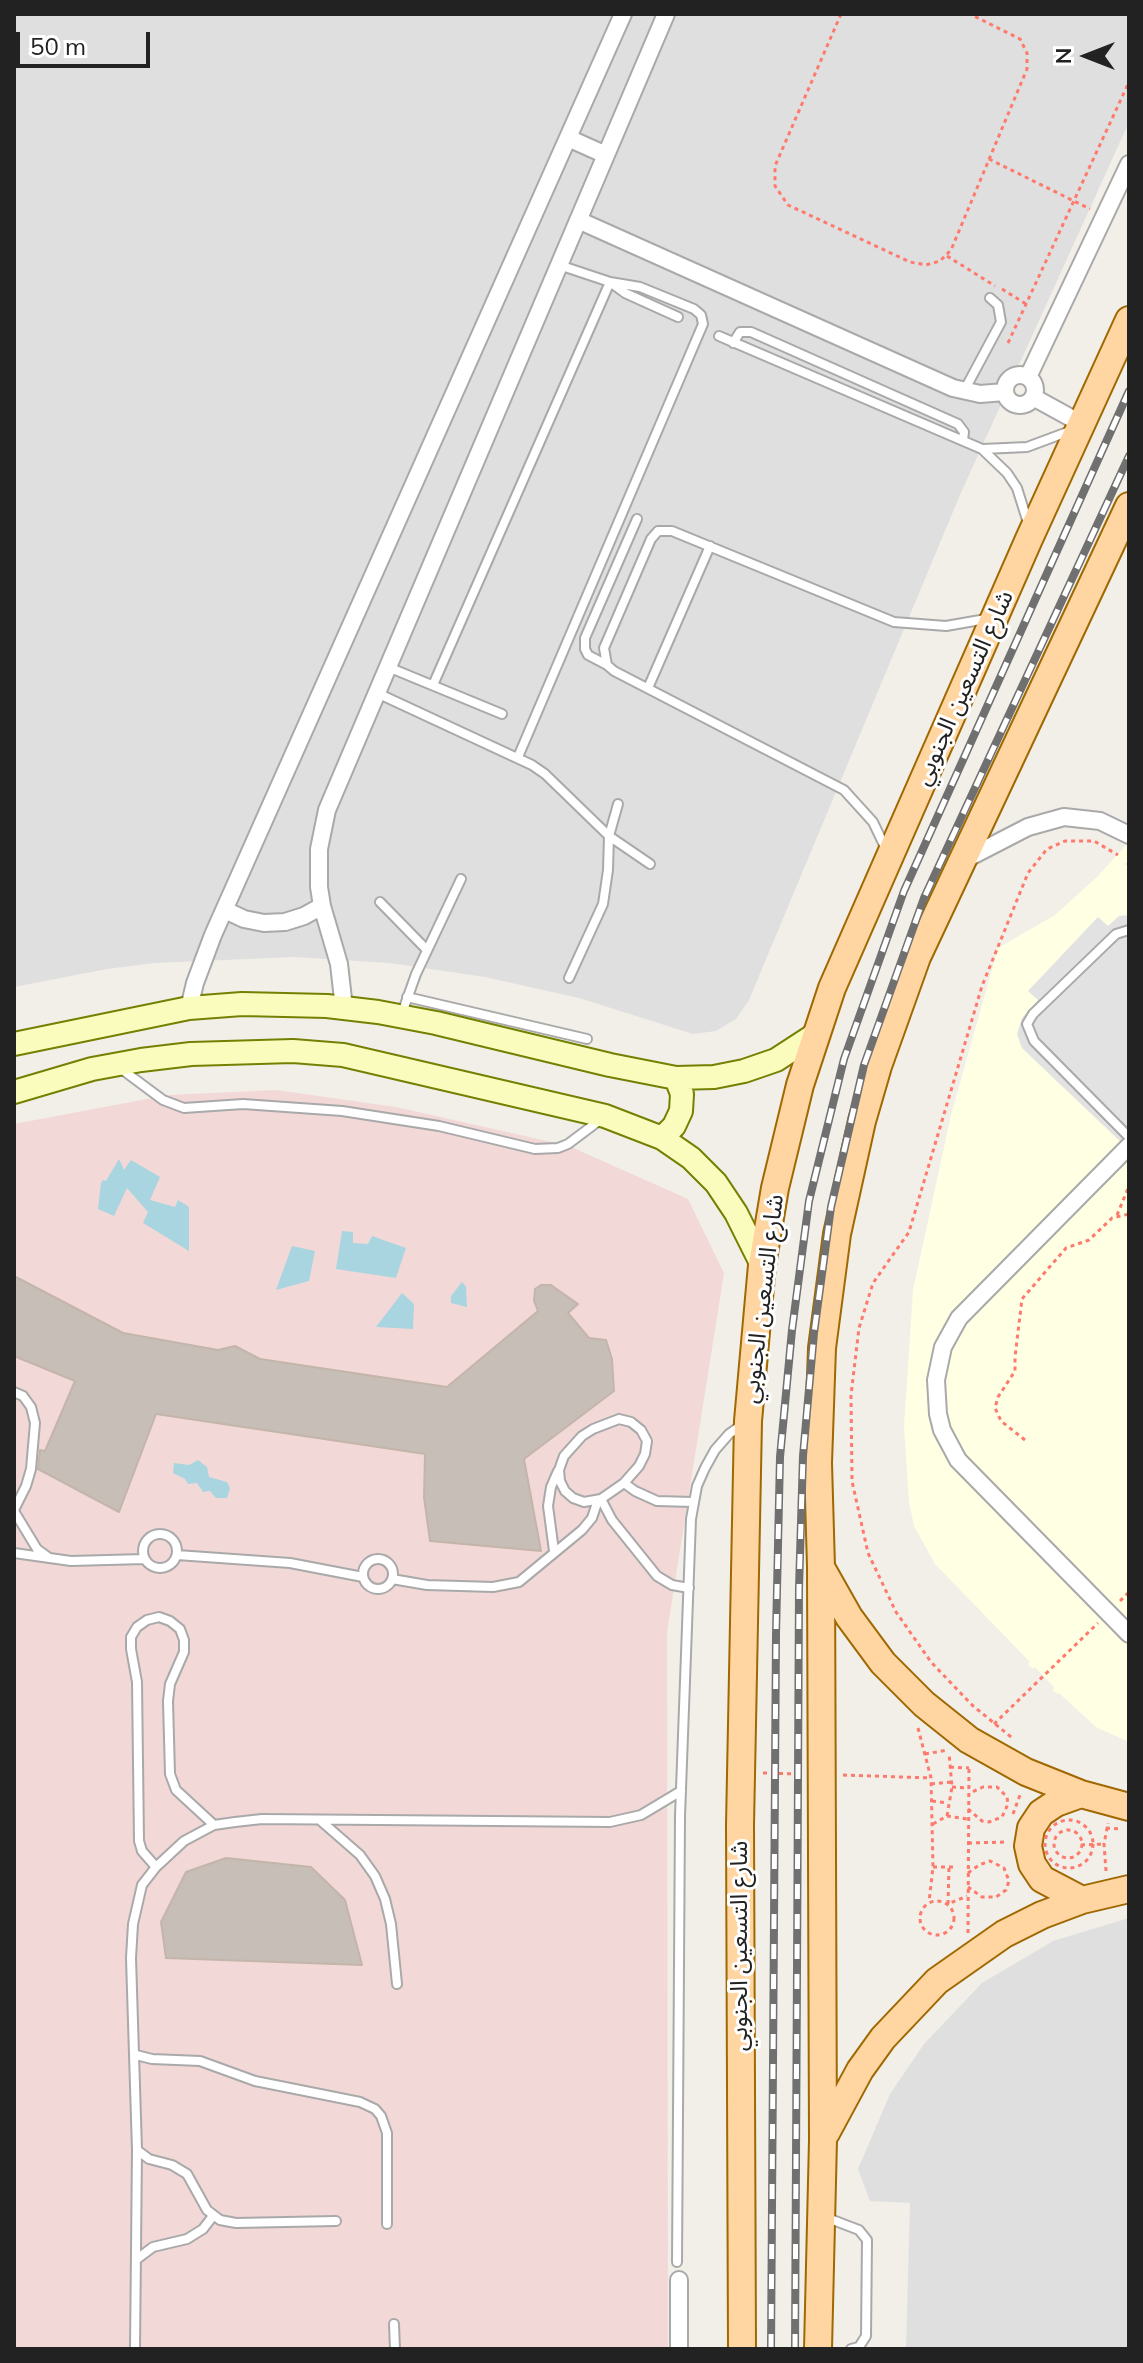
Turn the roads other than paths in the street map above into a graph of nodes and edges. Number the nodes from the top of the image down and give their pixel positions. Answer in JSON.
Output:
{"nodes":[{"id":1,"x":623,"y":14,"type":"edge"},
{"id":2,"x":666,"y":14,"type":"edge"},
{"id":3,"x":568,"y":138,"type":"junction"},
{"id":4,"x":606,"y":155,"type":"junction"},
{"id":5,"x":1129,"y":164,"type":"edge"},
{"id":6,"x":578,"y":220,"type":"junction"},
{"id":7,"x":559,"y":265,"type":"junction"},
{"id":8,"x":610,"y":282,"type":"junction"},
{"id":9,"x":990,"y":298,"type":"dead end"},
{"id":10,"x":678,"y":317,"type":"dead end"},
{"id":11,"x":1129,"y":320,"type":"edge"},
{"id":12,"x":719,"y":336,"type":"dead end"},
{"id":13,"x":733,"y":343,"type":"junction"},
{"id":14,"x":1028,"y":377,"type":"junction"},
{"id":15,"x":964,"y":392,"type":"junction"},
{"id":16,"x":1005,"y":392,"type":"junction"},
{"id":17,"x":1033,"y":397,"type":"junction"},
{"id":18,"x":1082,"y":424,"type":"junction"},
{"id":19,"x":963,"y":440,"type":"junction"},
{"id":20,"x":982,"y":449,"type":"junction"},
{"id":21,"x":1129,"y":506,"type":"edge"},
{"id":22,"x":637,"y":519,"type":"dead end"},
{"id":23,"x":1029,"y":539,"type":"junction"},
{"id":24,"x":710,"y":546,"type":"junction"},
{"id":25,"x":995,"y":617,"type":"junction"},
{"id":26,"x":607,"y":665,"type":"junction"},
{"id":27,"x":388,"y":667,"type":"junction"},
{"id":28,"x":433,"y":685,"type":"junction"},
{"id":29,"x":648,"y":688,"type":"junction"},
{"id":30,"x":377,"y":693,"type":"junction"},
{"id":31,"x":502,"y":714,"type":"dead end"},
{"id":32,"x":518,"y":757,"type":"junction"},
{"id":33,"x":618,"y":804,"type":"dead end"},
{"id":34,"x":1129,"y":835,"type":"edge"},
{"id":35,"x":609,"y":836,"type":"junction"},
{"id":36,"x":889,"y":858,"type":"junction"},
{"id":37,"x":959,"y":862,"type":"junction"},
{"id":38,"x":650,"y":864,"type":"dead end"},
{"id":39,"x":461,"y":879,"type":"dead end"},
{"id":40,"x":380,"y":902,"type":"dead end"},
{"id":41,"x":322,"y":906,"type":"junction"},
{"id":42,"x":225,"y":910,"type":"junction"},
{"id":43,"x":1129,"y":930,"type":"edge"},
{"id":44,"x":427,"y":950,"type":"junction"},
{"id":45,"x":569,"y":978,"type":"dead end"},
{"id":46,"x":404,"y":1007,"type":"junction"},
{"id":47,"x":189,"y":1008,"type":"junction"},
{"id":48,"x":344,"y":1008,"type":"junction"},
{"id":49,"x":816,"y":1034,"type":"junction"},
{"id":50,"x":587,"y":1039,"type":"dead end"},
{"id":51,"x":14,"y":1044,"type":"edge"},
{"id":52,"x":116,"y":1065,"type":"junction"},
{"id":53,"x":676,"y":1078,"type":"junction"},
{"id":54,"x":14,"y":1092,"type":"edge"},
{"id":55,"x":605,"y":1116,"type":"junction"},
{"id":56,"x":1129,"y":1137,"type":"edge"},
{"id":57,"x":662,"y":1138,"type":"junction"},
{"id":58,"x":1129,"y":1146,"type":"edge"},
{"id":59,"x":762,"y":1265,"type":"junction"},
{"id":60,"x":14,"y":1392,"type":"edge"},
{"id":61,"x":748,"y":1421,"type":"junction"},
{"id":62,"x":559,"y":1470,"type":"junction"},
{"id":63,"x":624,"y":1483,"type":"junction"},
{"id":64,"x":600,"y":1500,"type":"junction"},
{"id":65,"x":693,"y":1502,"type":"junction"},
{"id":66,"x":14,"y":1510,"type":"edge"},
{"id":67,"x":554,"y":1551,"type":"junction"},
{"id":68,"x":14,"y":1553,"type":"edge"},
{"id":69,"x":177,"y":1555,"type":"junction"},
{"id":70,"x":144,"y":1559,"type":"junction"},
{"id":71,"x":52,"y":1560,"type":"junction"},
{"id":72,"x":821,"y":1567,"type":"junction"},
{"id":73,"x":363,"y":1577,"type":"junction"},
{"id":74,"x":392,"y":1579,"type":"junction"},
{"id":75,"x":689,"y":1588,"type":"junction"},
{"id":76,"x":1129,"y":1634,"type":"edge"},
{"id":77,"x":681,"y":1791,"type":"junction"},
{"id":78,"x":1081,"y":1794,"type":"junction"},
{"id":79,"x":1117,"y":1814,"type":"edge"},
{"id":80,"x":321,"y":1820,"type":"junction"},
{"id":81,"x":214,"y":1825,"type":"junction"},
{"id":82,"x":156,"y":1867,"type":"junction"},
{"id":83,"x":1122,"y":1890,"type":"edge"},
{"id":84,"x":1082,"y":1900,"type":"junction"},
{"id":85,"x":397,"y":1984,"type":"dead end"},
{"id":86,"x":136,"y":2055,"type":"junction"},
{"id":87,"x":823,"y":2140,"type":"junction"},
{"id":88,"x":137,"y":2150,"type":"junction"},
{"id":89,"x":821,"y":2215,"type":"junction"},
{"id":90,"x":213,"y":2216,"type":"junction"},
{"id":91,"x":336,"y":2221,"type":"dead end"},
{"id":92,"x":387,"y":2224,"type":"dead end"},
{"id":93,"x":137,"y":2259,"type":"junction"},
{"id":94,"x":677,"y":2262,"type":"dead end"},
{"id":95,"x":679,"y":2280,"type":"dead end"},
{"id":96,"x":394,"y":2324,"type":"dead end"},
{"id":97,"x":135,"y":2349,"type":"edge"},
{"id":98,"x":395,"y":2349,"type":"edge"},
{"id":99,"x":679,"y":2349,"type":"edge"},
{"id":100,"x":742,"y":2349,"type":"edge"},
{"id":101,"x":818,"y":2349,"type":"edge"},
{"id":102,"x":851,"y":2349,"type":"edge"}],
"edges":[{"from":1,"to":3,"type":"street"},
{"from":2,"to":4,"type":"street"},
{"from":3,"to":4,"type":"street"},
{"from":3,"to":42,"type":"street"},
{"from":4,"to":6,"type":"street"},
{"from":5,"to":14,"type":"street"},
{"from":6,"to":7,"type":"street"},
{"from":6,"to":15,"type":"street"},
{"from":7,"to":8,"type":"lane"},
{"from":7,"to":27,"type":"street"},
{"from":8,"to":10,"type":"lane"},
{"from":8,"to":28,"type":"lane"},
{"from":8,"to":32,"type":"lane"},
{"from":9,"to":15,"type":"lane"},
{"from":11,"to":18,"type":"main road","name":"شارع التسعين الجنوبي"},
{"from":12,"to":13,"type":"lane"},
{"from":13,"to":19,"type":"lane"},
{"from":13,"to":19,"type":"lane"},
{"from":14,"to":16,"type":"street"},
{"from":14,"to":17,"type":"street"},
{"from":15,"to":16,"type":"street"},
{"from":16,"to":17,"type":"street"},
{"from":17,"to":18,"type":"street"},
{"from":18,"to":20,"type":"lane"},
{"from":18,"to":23,"type":"main road","name":"شارع التسعين الجنوبي"},
{"from":19,"to":20,"type":"lane"},
{"from":20,"to":23,"type":"lane"},
{"from":21,"to":37,"type":"main road"},
{"from":22,"to":26,"type":"lane"},
{"from":23,"to":25,"type":"main road","name":"شارع التسعين الجنوبي"},
{"from":24,"to":25,"type":"lane"},
{"from":24,"to":26,"type":"lane"},
{"from":24,"to":29,"type":"lane"},
{"from":25,"to":36,"type":"main road","name":"شارع التسعين الجنوبي"},
{"from":26,"to":29,"type":"lane"},
{"from":27,"to":28,"type":"lane"},
{"from":27,"to":30,"type":"street"},
{"from":28,"to":31,"type":"lane"},
{"from":29,"to":36,"type":"lane"},
{"from":30,"to":32,"type":"lane"},
{"from":30,"to":41,"type":"street"},
{"from":32,"to":35,"type":"lane"},
{"from":33,"to":35,"type":"lane"},
{"from":34,"to":37,"type":"street"},
{"from":35,"to":38,"type":"lane"},
{"from":35,"to":45,"type":"lane"},
{"from":36,"to":49,"type":"main road","name":"شارع التسعين الجنوبي"},
{"from":37,"to":72,"type":"main road"},
{"from":39,"to":44,"type":"lane"},
{"from":40,"to":44,"type":"lane"},
{"from":41,"to":42,"type":"street"},
{"from":41,"to":48,"type":"street"},
{"from":42,"to":47,"type":"street"},
{"from":43,"to":56,"type":"lane"},
{"from":44,"to":46,"type":"lane"},
{"from":46,"to":48,"type":"street"},
{"from":46,"to":50,"type":"lane"},
{"from":46,"to":53,"type":"street"},
{"from":47,"to":48,"type":"street"},
{"from":47,"to":51,"type":"street"},
{"from":49,"to":53,"type":"street"},
{"from":49,"to":59,"type":"main road","name":"شارع التسعين الجنوبي"},
{"from":52,"to":54,"type":"street"},
{"from":52,"to":55,"type":"street"},
{"from":52,"to":55,"type":"lane"},
{"from":53,"to":57,"type":"street"},
{"from":55,"to":57,"type":"street"},
{"from":57,"to":59,"type":"street"},
{"from":58,"to":76,"type":"street"},
{"from":59,"to":61,"type":"main road","name":"شارع التسعين الجنوبي"},
{"from":60,"to":66,"type":"lane"},
{"from":61,"to":65,"type":"lane"},
{"from":61,"to":100,"type":"main road","name":"شارع التسعين الجنوبي"},
{"from":62,"to":63,"type":"lane"},
{"from":62,"to":64,"type":"lane"},
{"from":62,"to":67,"type":"lane"},
{"from":63,"to":64,"type":"lane"},
{"from":63,"to":65,"type":"lane"},
{"from":64,"to":67,"type":"lane"},
{"from":64,"to":75,"type":"lane"},
{"from":65,"to":75,"type":"lane"},
{"from":66,"to":71,"type":"lane"},
{"from":67,"to":74,"type":"lane"},
{"from":68,"to":71,"type":"lane"},
{"from":69,"to":70,"type":"lane"},
{"from":69,"to":70,"type":"lane"},
{"from":69,"to":73,"type":"lane"},
{"from":70,"to":71,"type":"lane"},
{"from":72,"to":78,"type":"main road"},
{"from":72,"to":87,"type":"main road"},
{"from":73,"to":74,"type":"lane"},
{"from":73,"to":74,"type":"lane"},
{"from":75,"to":77,"type":"lane"},
{"from":77,"to":80,"type":"lane"},
{"from":77,"to":94,"type":"lane"},
{"from":78,"to":79,"type":"main road"},
{"from":78,"to":84,"type":"main road"},
{"from":80,"to":81,"type":"lane"},
{"from":80,"to":85,"type":"lane"},
{"from":81,"to":82,"type":"lane"},
{"from":81,"to":82,"type":"lane"},
{"from":82,"to":86,"type":"lane"},
{"from":83,"to":84,"type":"main road"},
{"from":84,"to":87,"type":"main road"},
{"from":86,"to":88,"type":"lane"},
{"from":86,"to":92,"type":"lane"},
{"from":87,"to":89,"type":"main road"},
{"from":88,"to":90,"type":"lane"},
{"from":88,"to":93,"type":"lane"},
{"from":89,"to":101,"type":"main road"},
{"from":89,"to":102,"type":"lane"},
{"from":90,"to":91,"type":"lane"},
{"from":90,"to":93,"type":"lane"},
{"from":93,"to":97,"type":"lane"},
{"from":95,"to":99,"type":"street"},
{"from":96,"to":98,"type":"lane"}]}
